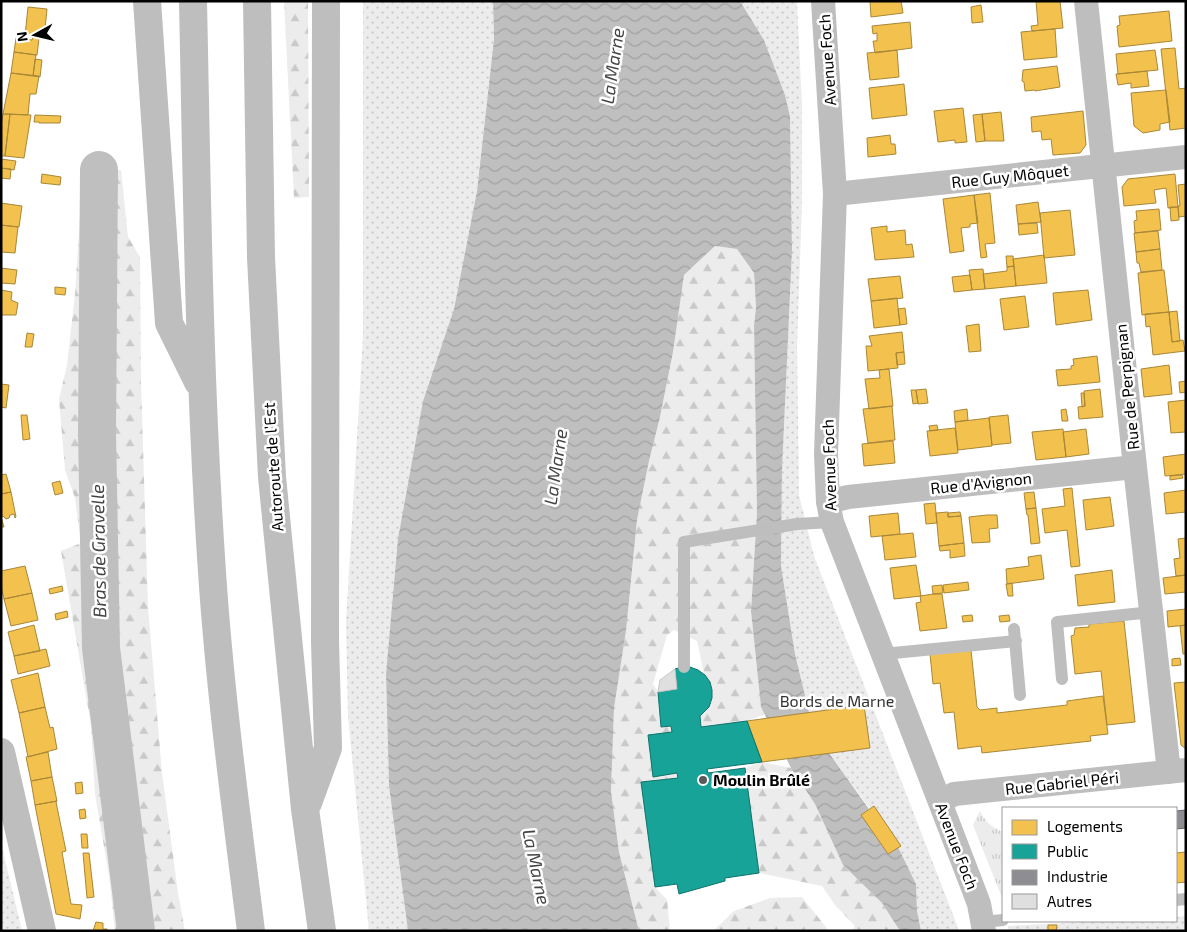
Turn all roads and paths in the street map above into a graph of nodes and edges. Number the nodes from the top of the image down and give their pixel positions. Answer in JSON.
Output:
{"nodes":[{"id":1,"x":147,"y":1,"type":"edge"},
{"id":2,"x":193,"y":1,"type":"edge"},
{"id":3,"x":257,"y":1,"type":"edge"},
{"id":4,"x":326,"y":1,"type":"edge"},
{"id":5,"x":824,"y":1,"type":"edge"},
{"id":6,"x":1086,"y":1,"type":"edge"},
{"id":7,"x":1186,"y":157,"type":"edge"},
{"id":8,"x":1104,"y":166,"type":"junction"},
{"id":9,"x":835,"y":194,"type":"junction"},
{"id":10,"x":202,"y":389,"type":"junction"},
{"id":11,"x":1135,"y":467,"type":"junction"},
{"id":12,"x":830,"y":512,"type":"junction"},
{"id":13,"x":1152,"y":612,"type":"junction"},
{"id":14,"x":884,"y":654,"type":"junction"},
{"id":15,"x":684,"y":667,"type":"dead end"},
{"id":16,"x":1062,"y":679,"type":"dead end"},
{"id":17,"x":1020,"y":695,"type":"dead end"},
{"id":18,"x":1,"y":752,"type":"edge"},
{"id":19,"x":1177,"y":771,"type":"edge"},
{"id":20,"x":940,"y":802,"type":"junction"},
{"id":21,"x":305,"y":809,"type":"junction"},
{"id":22,"x":990,"y":924,"type":"edge"},
{"id":23,"x":42,"y":931,"type":"edge"},
{"id":24,"x":251,"y":931,"type":"edge"},
{"id":25,"x":322,"y":931,"type":"edge"}],
"edges":[{"from":1,"to":10,"type":"main road"},
{"from":2,"to":10,"type":"main road"},
{"from":3,"to":21,"type":"main road","name":"Autoroute de l’Est"},
{"from":4,"to":21,"type":"main road"},
{"from":5,"to":9,"type":"street","name":"Avenue Foch"},
{"from":6,"to":8,"type":"street","name":"Rue de Perpignan"},
{"from":7,"to":8,"type":"street","name":"Rue Guy Môquet"},
{"from":8,"to":9,"type":"street","name":"Rue Guy Môquet"},
{"from":8,"to":11,"type":"street","name":"Rue de Perpignan"},
{"from":9,"to":12,"type":"street","name":"Avenue Foch"},
{"from":10,"to":24,"type":"main road"},
{"from":11,"to":12,"type":"street","name":"Rue d'Avignon"},
{"from":11,"to":13,"type":"street","name":"Rue de Perpignan"},
{"from":12,"to":14,"type":"street","name":"Avenue Foch"},
{"from":12,"to":15,"type":"lane"},
{"from":13,"to":16,"type":"lane"},
{"from":13,"to":19,"type":"street","name":"Rue de Perpignan"},
{"from":14,"to":17,"type":"lane"},
{"from":14,"to":20,"type":"street","name":"Avenue Foch"},
{"from":18,"to":23,"type":"main road"},
{"from":19,"to":20,"type":"street","name":"Rue Gabriel Péri"},
{"from":20,"to":22,"type":"street","name":"Avenue Foch"},
{"from":21,"to":25,"type":"main road","name":"Autoroute de l’Est"}]}
